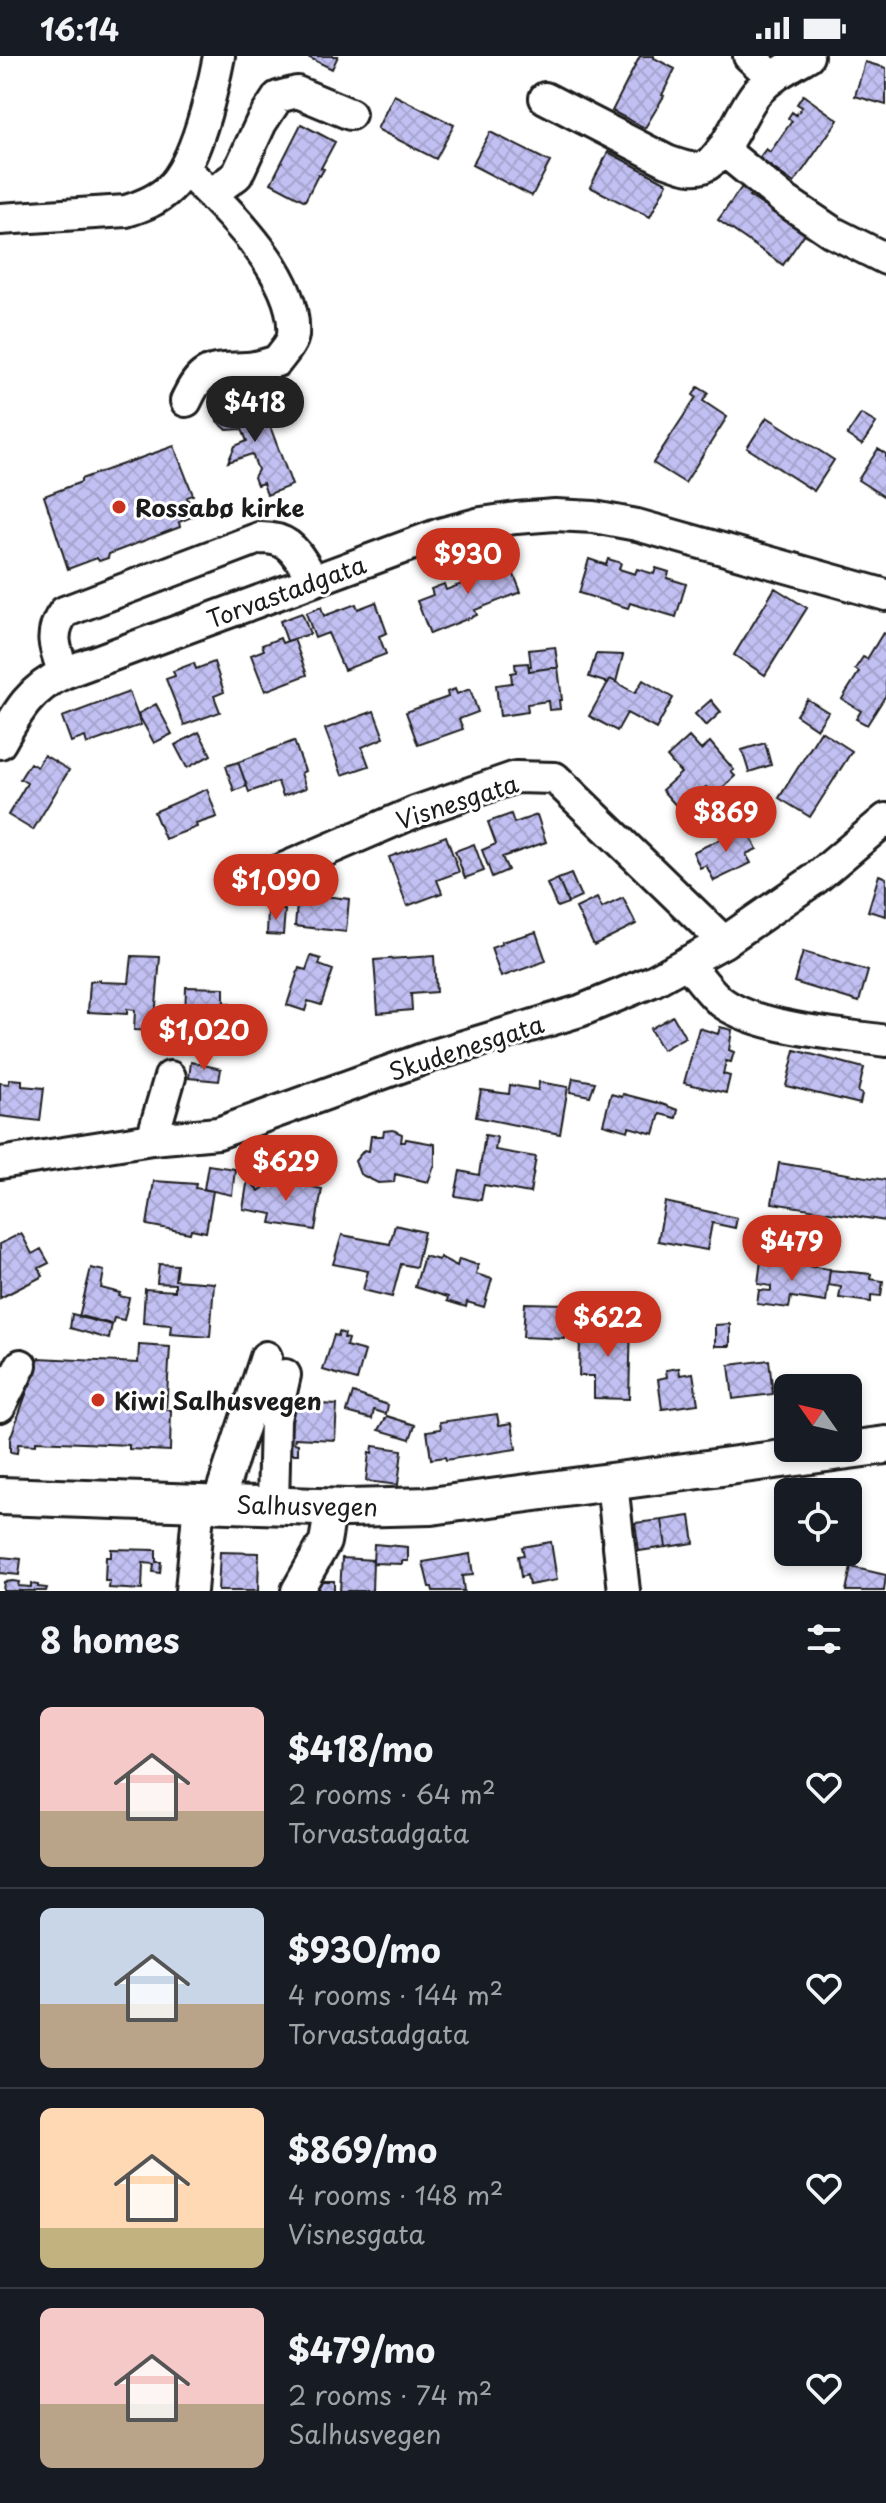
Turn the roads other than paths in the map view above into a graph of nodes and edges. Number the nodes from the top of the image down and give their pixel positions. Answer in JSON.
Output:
{"nodes":[{"id":1,"x":219,"y":56,"type":"edge"},
{"id":2,"x":749,"y":56,"type":"edge"},
{"id":3,"x":789,"y":67,"type":"edge"},
{"id":4,"x":545,"y":98,"type":"dead end"},
{"id":5,"x":350,"y":114,"type":"dead end"},
{"id":6,"x":722,"y":149,"type":"junction"},
{"id":7,"x":185,"y":169,"type":"junction"},
{"id":8,"x":211,"y":194,"type":"junction"},
{"id":9,"x":0,"y":219,"type":"edge"},
{"id":10,"x":886,"y":259,"type":"edge"},
{"id":11,"x":186,"y":401,"type":"dead end"},
{"id":12,"x":314,"y":580,"type":"junction"},
{"id":13,"x":886,"y":595,"type":"edge"},
{"id":14,"x":64,"y":673,"type":"junction"},
{"id":15,"x":0,"y":743,"type":"edge"},
{"id":16,"x":886,"y":819,"type":"edge"},
{"id":17,"x":276,"y":872,"type":"dead end"},
{"id":18,"x":724,"y":942,"type":"junction"},
{"id":19,"x":687,"y":962,"type":"junction"},
{"id":20,"x":886,"y":1041,"type":"edge"},
{"id":21,"x":170,"y":1077,"type":"dead end"},
{"id":22,"x":152,"y":1139,"type":"junction"},
{"id":23,"x":0,"y":1163,"type":"edge"},
{"id":24,"x":21,"y":1365,"type":"dead end"},
{"id":25,"x":0,"y":1406,"type":"edge"},
{"id":26,"x":886,"y":1445,"type":"edge"},
{"id":27,"x":612,"y":1483,"type":"junction"},
{"id":28,"x":1,"y":1499,"type":"edge"},
{"id":29,"x":209,"y":1503,"type":"junction"},
{"id":30,"x":273,"y":1505,"type":"junction"},
{"id":31,"x":331,"y":1507,"type":"junction"},
{"id":32,"x":191,"y":1591,"type":"edge"},
{"id":33,"x":297,"y":1591,"type":"edge"},
{"id":34,"x":624,"y":1591,"type":"edge"}],
"edges":[{"from":1,"to":7,"type":"street"},
{"from":2,"to":3,"type":"street"},
{"from":3,"to":6,"type":"street"},
{"from":4,"to":6,"type":"street"},
{"from":5,"to":8,"type":"street"},
{"from":6,"to":10,"type":"street"},
{"from":7,"to":8,"type":"street"},
{"from":7,"to":9,"type":"street"},
{"from":8,"to":11,"type":"street"},
{"from":12,"to":13,"type":"street","name":"Torvastadgata"},
{"from":12,"to":14,"type":"street","name":"Torvastadgata"},
{"from":12,"to":14,"type":"street"},
{"from":14,"to":15,"type":"street","name":"Torvastadgata"},
{"from":16,"to":18,"type":"street","name":"Skudenesgata"},
{"from":17,"to":18,"type":"street","name":"Visnesgata"},
{"from":18,"to":19,"type":"street","name":"Skudenesgata"},
{"from":19,"to":20,"type":"street"},
{"from":19,"to":22,"type":"street","name":"Skudenesgata"},
{"from":21,"to":22,"type":"street"},
{"from":22,"to":23,"type":"street","name":"Skudenesgata"},
{"from":24,"to":25,"type":"street"},
{"from":26,"to":27,"type":"main road","name":"Salhusvegen"},
{"from":27,"to":31,"type":"main road","name":"Salhusvegen"},
{"from":27,"to":34,"type":"street"},
{"from":28,"to":29,"type":"main road","name":"Salhusvegen"},
{"from":29,"to":30,"type":"main road","name":"Salhusvegen"},
{"from":29,"to":30,"type":"street"},
{"from":29,"to":32,"type":"street"},
{"from":30,"to":31,"type":"main road","name":"Salhusvegen"},
{"from":31,"to":33,"type":"street"}]}
